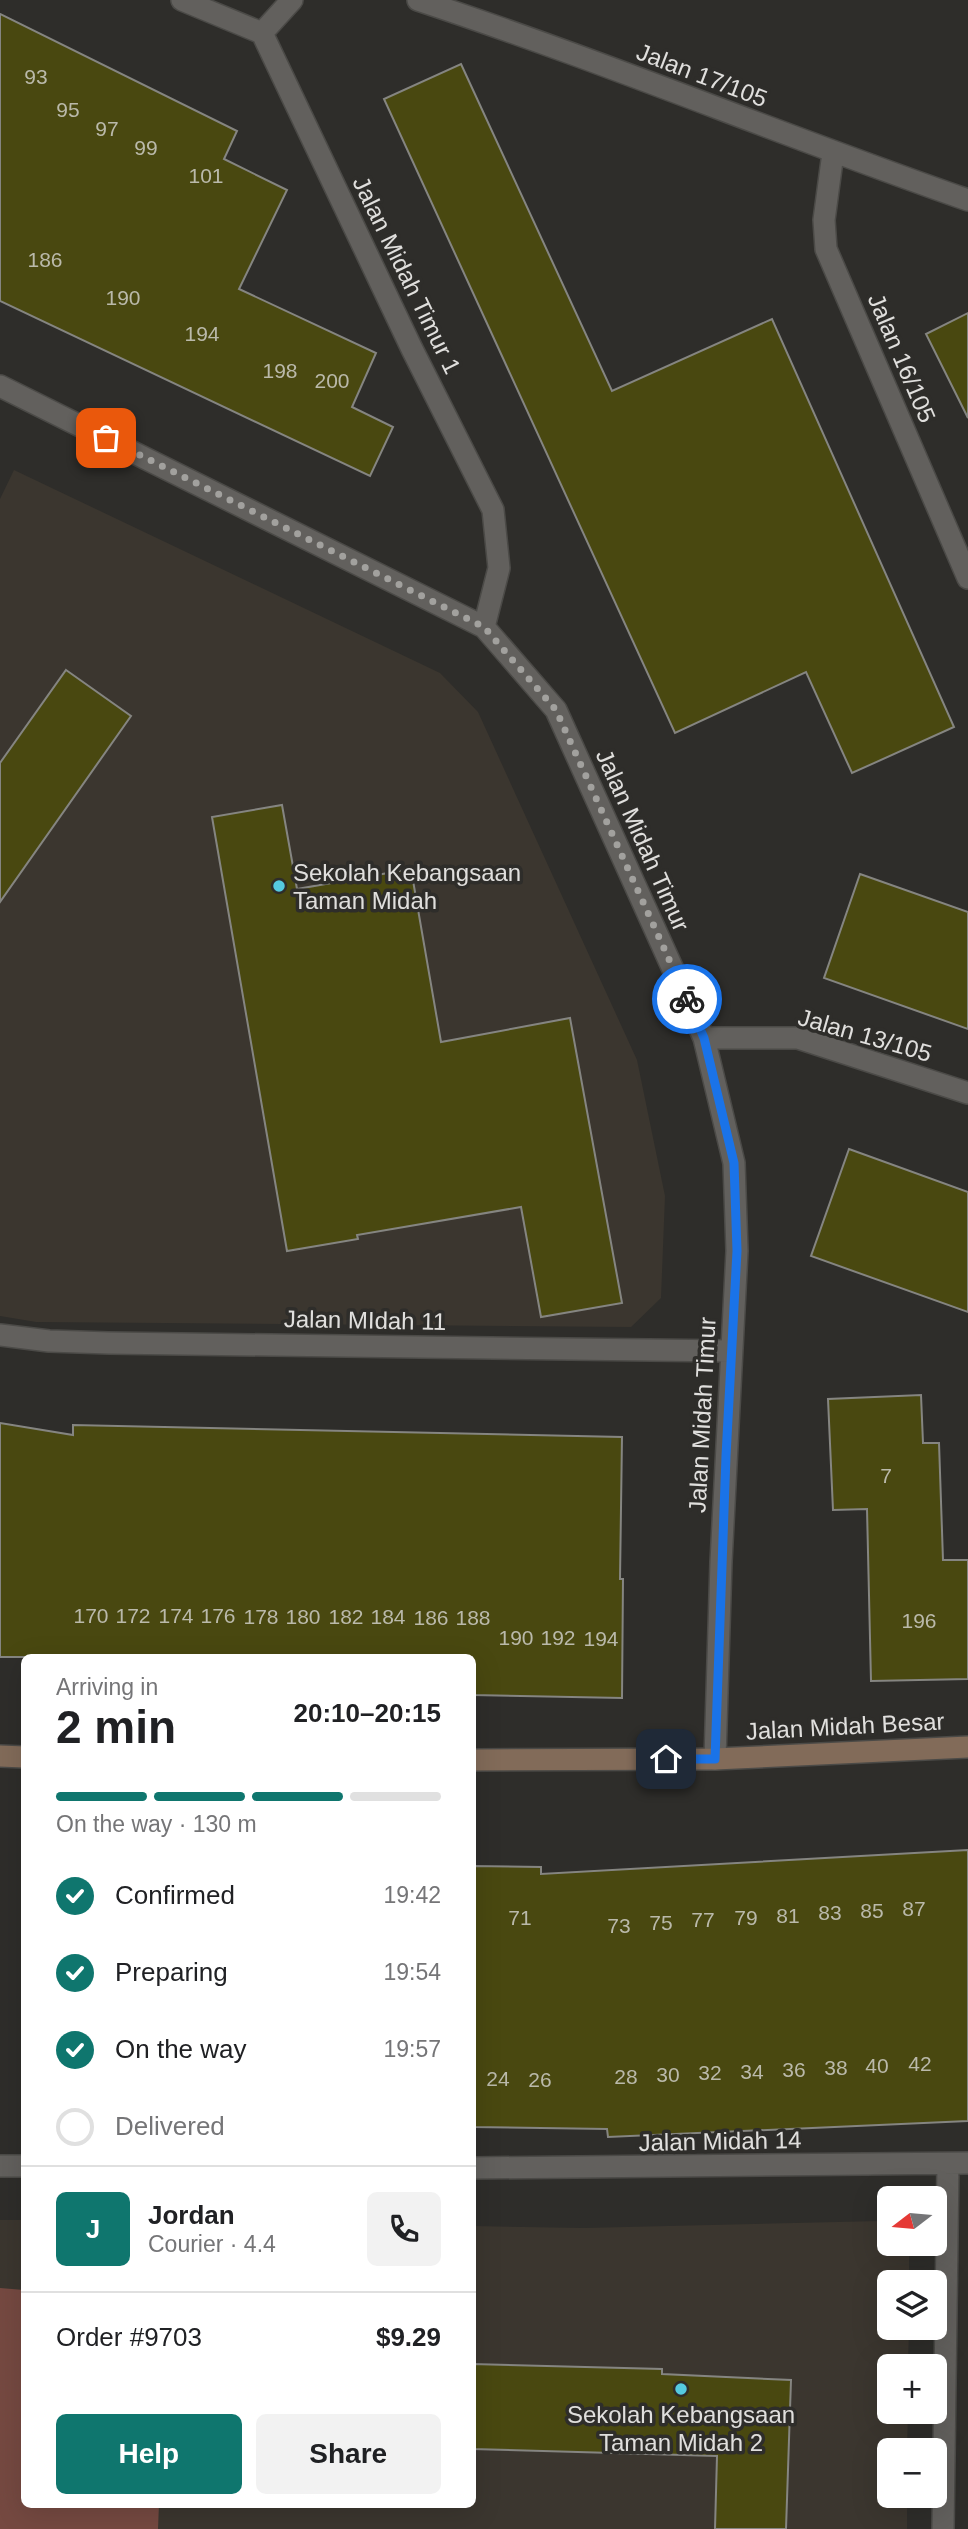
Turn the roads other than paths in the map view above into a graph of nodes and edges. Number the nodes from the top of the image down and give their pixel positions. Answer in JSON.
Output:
{"nodes":[{"id":1,"x":182,"y":0,"type":"edge"},
{"id":2,"x":292,"y":0,"type":"edge"},
{"id":3,"x":418,"y":0,"type":"edge"},
{"id":4,"x":262,"y":33,"type":"junction"},
{"id":5,"x":833,"y":153,"type":"junction"},
{"id":6,"x":968,"y":200,"type":"edge"},
{"id":7,"x":0,"y":386,"type":"edge"},
{"id":8,"x":968,"y":578,"type":"edge"},
{"id":9,"x":484,"y":627,"type":"junction"},
{"id":10,"x":704,"y":1038,"type":"junction"},
{"id":11,"x":968,"y":1093,"type":"edge"},
{"id":12,"x":0,"y":1335,"type":"edge"},
{"id":13,"x":730,"y":1351,"type":"junction"},
{"id":14,"x":968,"y":1747,"type":"edge"},
{"id":15,"x":0,"y":1756,"type":"edge"},
{"id":16,"x":21,"y":1757,"type":"edge"},
{"id":17,"x":715,"y":1759,"type":"junction"},
{"id":18,"x":476,"y":1760,"type":"edge"},
{"id":19,"x":958,"y":2164,"type":"edge"},
{"id":20,"x":0,"y":2166,"type":"edge"},
{"id":21,"x":21,"y":2166,"type":"edge"},
{"id":22,"x":476,"y":2168,"type":"edge"},
{"id":23,"x":943,"y":2529,"type":"edge"}],
"edges":[{"from":1,"to":4,"type":"street"},
{"from":2,"to":4,"type":"street"},
{"from":3,"to":5,"type":"street","name":"Jalan 17/105"},
{"from":4,"to":9,"type":"street","name":"Jalan Midah Timur 1"},
{"from":5,"to":6,"type":"street","name":"Jalan 17/105"},
{"from":5,"to":8,"type":"street","name":"Jalan 16/105"},
{"from":7,"to":9,"type":"street","name":"Jalan Midah Timur"},
{"from":9,"to":10,"type":"street","name":"Jalan Midah Timur"},
{"from":10,"to":11,"type":"street","name":"Jalan 13/105"},
{"from":10,"to":13,"type":"street","name":"Jalan Midah Timur"},
{"from":12,"to":13,"type":"street","name":"Jalan MIdah 11"},
{"from":13,"to":17,"type":"street","name":"Jalan Midah Timur"},
{"from":14,"to":17,"type":"street","name":"Jalan Midah Besar"},
{"from":15,"to":16,"type":"street"},
{"from":17,"to":18,"type":"street","name":"Jalan Midah Besar"},
{"from":19,"to":22,"type":"street","name":"Jalan Midah 14"},
{"from":19,"to":23,"type":"street"},
{"from":20,"to":21,"type":"street"}]}
